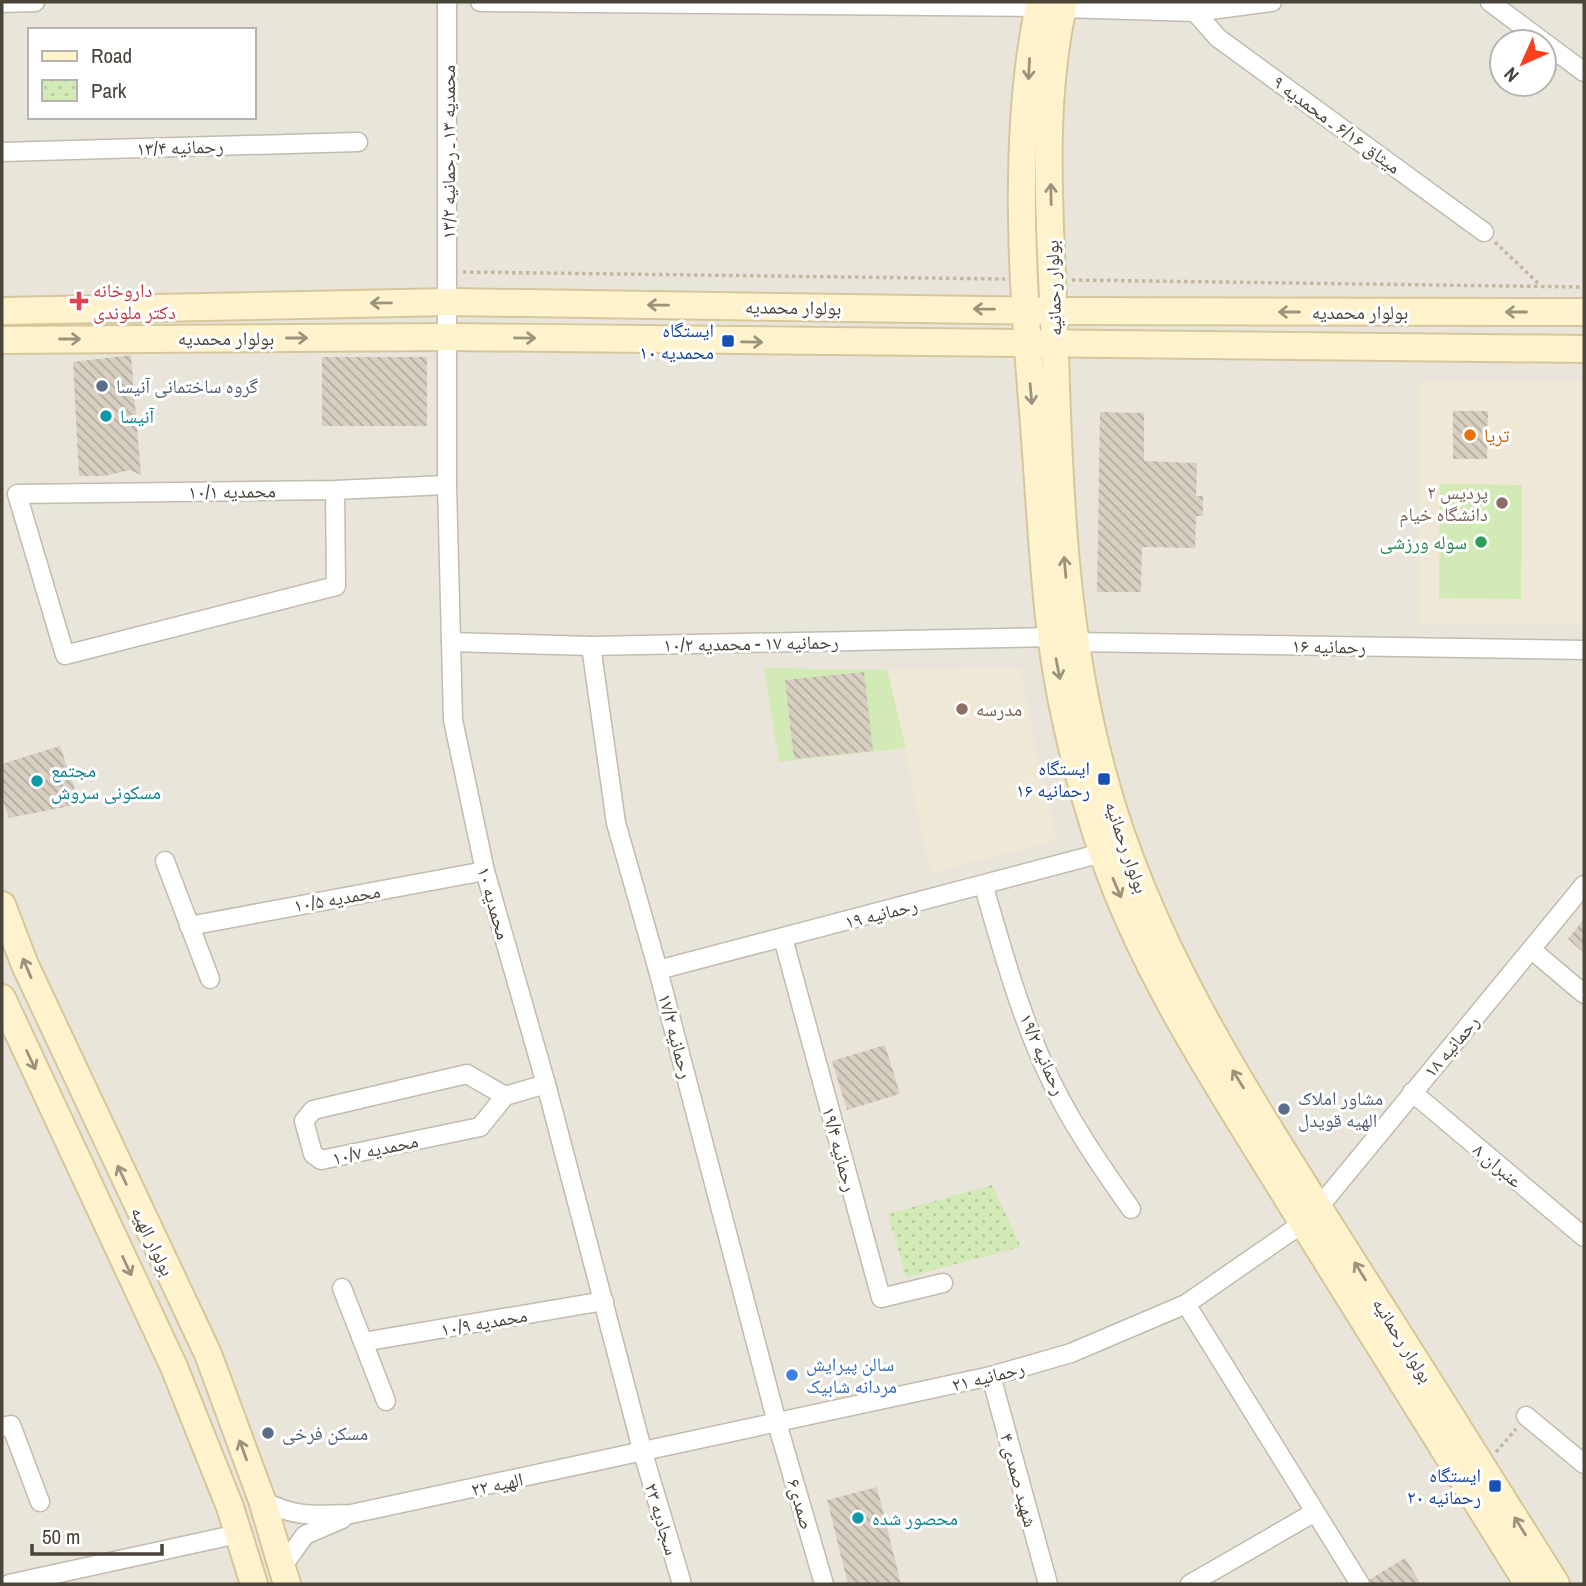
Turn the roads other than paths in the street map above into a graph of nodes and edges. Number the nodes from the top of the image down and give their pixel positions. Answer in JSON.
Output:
{"nodes":[{"id":1,"x":35,"y":2,"type":"edge"},
{"id":2,"x":447,"y":2,"type":"edge"},
{"id":3,"x":480,"y":2,"type":"edge"},
{"id":4,"x":1272,"y":2,"type":"edge"},
{"id":5,"x":1490,"y":2,"type":"edge"},
{"id":6,"x":2,"y":4,"type":"edge"},
{"id":7,"x":830,"y":4,"type":"edge"},
{"id":8,"x":1051,"y":4,"type":"edge"},
{"id":9,"x":1195,"y":12,"type":"junction"},
{"id":10,"x":1584,"y":72,"type":"edge"},
{"id":11,"x":358,"y":142,"type":"dead end"},
{"id":12,"x":2,"y":152,"type":"edge"},
{"id":13,"x":1484,"y":232,"type":"road end"},
{"id":14,"x":450,"y":302,"type":"junction"},
{"id":15,"x":1026,"y":310,"type":"junction"},
{"id":16,"x":2,"y":311,"type":"edge"},
{"id":17,"x":1052,"y":312,"type":"junction"},
{"id":18,"x":1584,"y":312,"type":"edge"},
{"id":19,"x":449,"y":337,"type":"junction"},
{"id":20,"x":2,"y":340,"type":"edge"},
{"id":21,"x":1027,"y":344,"type":"junction"},
{"id":22,"x":1055,"y":346,"type":"junction"},
{"id":23,"x":1584,"y":349,"type":"edge"},
{"id":24,"x":447,"y":485,"type":"junction"},
{"id":25,"x":335,"y":490,"type":"junction"},
{"id":26,"x":1063,"y":639,"type":"junction"},
{"id":27,"x":451,"y":642,"type":"junction"},
{"id":28,"x":591,"y":646,"type":"junction"},
{"id":29,"x":1584,"y":650,"type":"edge"},
{"id":30,"x":1102,"y":853,"type":"junction"},
{"id":31,"x":165,"y":861,"type":"dead end"},
{"id":32,"x":485,"y":871,"type":"junction"},
{"id":33,"x":1584,"y":885,"type":"edge"},
{"id":34,"x":984,"y":887,"type":"junction"},
{"id":35,"x":2,"y":905,"type":"edge"},
{"id":36,"x":189,"y":926,"type":"junction"},
{"id":37,"x":783,"y":938,"type":"junction"},
{"id":38,"x":1532,"y":950,"type":"junction"},
{"id":39,"x":658,"y":970,"type":"junction"},
{"id":40,"x":209,"y":979,"type":"dead end"},
{"id":41,"x":1584,"y":994,"type":"edge"},
{"id":42,"x":2,"y":998,"type":"edge"},
{"id":43,"x":546,"y":1084,"type":"junction"},
{"id":44,"x":1412,"y":1092,"type":"junction"},
{"id":45,"x":505,"y":1096,"type":"junction"},
{"id":46,"x":1131,"y":1209,"type":"dead end"},
{"id":47,"x":1311,"y":1215,"type":"junction"},
{"id":48,"x":1584,"y":1237,"type":"edge"},
{"id":49,"x":943,"y":1283,"type":"dead end"},
{"id":50,"x":342,"y":1288,"type":"dead end"},
{"id":51,"x":604,"y":1301,"type":"junction"},
{"id":52,"x":1186,"y":1304,"type":"junction"},
{"id":53,"x":363,"y":1342,"type":"junction"},
{"id":54,"x":991,"y":1376,"type":"junction"},
{"id":55,"x":386,"y":1401,"type":"dead end"},
{"id":56,"x":1526,"y":1416,"type":"road end"},
{"id":57,"x":777,"y":1423,"type":"junction"},
{"id":58,"x":2,"y":1427,"type":"edge"},
{"id":59,"x":643,"y":1453,"type":"junction"},
{"id":60,"x":1584,"y":1464,"type":"edge"},
{"id":61,"x":262,"y":1500,"type":"junction"},
{"id":62,"x":40,"y":1502,"type":"dead end"},
{"id":63,"x":1315,"y":1512,"type":"junction"},
{"id":64,"x":351,"y":1514,"type":"junction"},
{"id":65,"x":238,"y":1534,"type":"junction"},
{"id":66,"x":285,"y":1576,"type":"edge"},
{"id":67,"x":9,"y":1584,"type":"edge"},
{"id":68,"x":254,"y":1584,"type":"edge"},
{"id":69,"x":682,"y":1584,"type":"edge"},
{"id":70,"x":824,"y":1584,"type":"edge"},
{"id":71,"x":1048,"y":1584,"type":"edge"},
{"id":72,"x":1190,"y":1584,"type":"edge"},
{"id":73,"x":1360,"y":1584,"type":"edge"},
{"id":74,"x":1528,"y":1584,"type":"edge"},
{"id":75,"x":1556,"y":1584,"type":"edge"}],
"edges":[{"from":1,"to":6,"type":"street"},
{"from":2,"to":14,"type":"street","name":"محمدیه ۱۳ ـ رحمانیه ۱۳/۲"},
{"from":3,"to":7,"type":"street"},
{"from":4,"to":9,"type":"street"},
{"from":5,"to":10,"type":"street"},
{"from":7,"to":8,"type":"street"},
{"from":8,"to":9,"type":"street"},
{"from":8,"to":15,"type":"main road","name":"بولوار رحمانیه","one_way":true},
{"from":17,"to":8,"type":"main road","name":"بولوار رحمانیه","one_way":true},
{"from":9,"to":13,"type":"street","name":"میثاق ۶/۱۶ ـ محمدیه ۹"},
{"from":11,"to":12,"type":"street","name":"رحمانیه ۱۳/۴"},
{"from":15,"to":14,"type":"main road","name":"بولوار محمدیه","one_way":true},
{"from":14,"to":16,"type":"main road","name":"بولوار محمدیه","one_way":true},
{"from":14,"to":19,"type":"street","name":"محمدیه ۱۳ ـ رحمانیه ۱۳/۲"},
{"from":15,"to":17,"type":"main road","name":"بولوار محمدیه"},
{"from":15,"to":21,"type":"main road","name":"بولوار رحمانیه"},
{"from":18,"to":17,"type":"main road","name":"بولوار محمدیه","one_way":true},
{"from":17,"to":22,"type":"main road","name":"بولوار رحمانیه"},
{"from":20,"to":19,"type":"main road","name":"بولوار محمدیه","one_way":true},
{"from":19,"to":21,"type":"main road","name":"بولوار محمدیه","one_way":true},
{"from":19,"to":24,"type":"street","name":"محمدیه ۱۰"},
{"from":21,"to":22,"type":"main road","name":"بولوار محمدیه"},
{"from":21,"to":26,"type":"main road","name":"بولوار رحمانیه","one_way":true},
{"from":22,"to":23,"type":"main road","name":"بولوار محمدیه"},
{"from":26,"to":22,"type":"main road","name":"بولوار رحمانیه","one_way":true},
{"from":24,"to":25,"type":"street","name":"محمدیه ۱۰/۱"},
{"from":24,"to":27,"type":"street","name":"محمدیه ۱۰"},
{"from":25,"to":25,"type":"street","name":"محمدیه ۱۰/۱"},
{"from":26,"to":28,"type":"street","name":"رحمانیه ۱۷ - محمدیه ۱۰/۲"},
{"from":26,"to":29,"type":"street","name":"رحمانیه ۱۶"},
{"from":26,"to":30,"type":"main road","name":"بولوار رحمانیه","one_way":true},
{"from":47,"to":26,"type":"main road","name":"بولوار رحمانیه","one_way":true},
{"from":27,"to":28,"type":"street","name":"رحمانیه ۱۷ - محمدیه ۱۰/۲"},
{"from":27,"to":32,"type":"street","name":"محمدیه ۱۰"},
{"from":28,"to":39,"type":"street","name":"رحمانیه ۱۷/۲"},
{"from":30,"to":34,"type":"street","name":"رحمانیه ۱۹"},
{"from":30,"to":47,"type":"main road","name":"بولوار رحمانیه","one_way":true},
{"from":31,"to":36,"type":"street"},
{"from":32,"to":36,"type":"street","name":"محمدیه ۱۰/۵"},
{"from":32,"to":43,"type":"street","name":"محمدیه ۱۰"},
{"from":33,"to":38,"type":"street","name":"رحمانیه ۱۸"},
{"from":34,"to":37,"type":"street","name":"رحمانیه ۱۹"},
{"from":34,"to":46,"type":"street","name":"رحمانیه ۱۹/۲"},
{"from":61,"to":35,"type":"main road","name":"بولوار الهیه","one_way":true},
{"from":36,"to":40,"type":"street"},
{"from":37,"to":39,"type":"street","name":"رحمانیه ۱۹"},
{"from":37,"to":49,"type":"street","name":"رحمانیه ۱۹/۴"},
{"from":38,"to":41,"type":"street"},
{"from":38,"to":44,"type":"street","name":"رحمانیه ۱۸"},
{"from":39,"to":57,"type":"street","name":"رحمانیه ۱۷/۲"},
{"from":42,"to":65,"type":"main road","name":"بولوار الهیه","one_way":true},
{"from":43,"to":45,"type":"street"},
{"from":43,"to":51,"type":"street","name":"محمدیه ۱۰"},
{"from":44,"to":47,"type":"street","name":"رحمانیه ۱۸"},
{"from":44,"to":48,"type":"street","name":"عنبران ۸"},
{"from":45,"to":45,"type":"street","name":"محمدیه ۱۰/۷"},
{"from":47,"to":52,"type":"street","name":"رحمانیه ۲۱"},
{"from":47,"to":74,"type":"main road","name":"بولوار رحمانیه"},
{"from":75,"to":47,"type":"main road","name":"بولوار رحمانیه","one_way":true},
{"from":50,"to":53,"type":"street"},
{"from":51,"to":53,"type":"street","name":"محمدیه ۱۰/۹"},
{"from":51,"to":59,"type":"street","name":"محمدیه ۱۰"},
{"from":52,"to":54,"type":"street","name":"رحمانیه ۲۱"},
{"from":52,"to":63,"type":"street"},
{"from":53,"to":55,"type":"street"},
{"from":54,"to":57,"type":"street","name":"رحمانیه ۲۱"},
{"from":54,"to":71,"type":"street","name":"شهید صمدی ۴"},
{"from":56,"to":60,"type":"street"},
{"from":57,"to":59,"type":"street","name":"رحمانیه ۲۱"},
{"from":57,"to":70,"type":"street","name":"صمدی۶"},
{"from":58,"to":62,"type":"street"},
{"from":59,"to":64,"type":"street","name":"الهیه ۲۲"},
{"from":59,"to":69,"type":"street","name":"سجادیه ۲۳"},
{"from":61,"to":64,"type":"street"},
{"from":61,"to":66,"type":"main road","name":"بولوار الهیه"},
{"from":63,"to":72,"type":"street"},
{"from":63,"to":73,"type":"street"},
{"from":64,"to":66,"type":"street"},
{"from":65,"to":67,"type":"street"},
{"from":65,"to":68,"type":"main road","name":"بولوار الهیه"}]}
